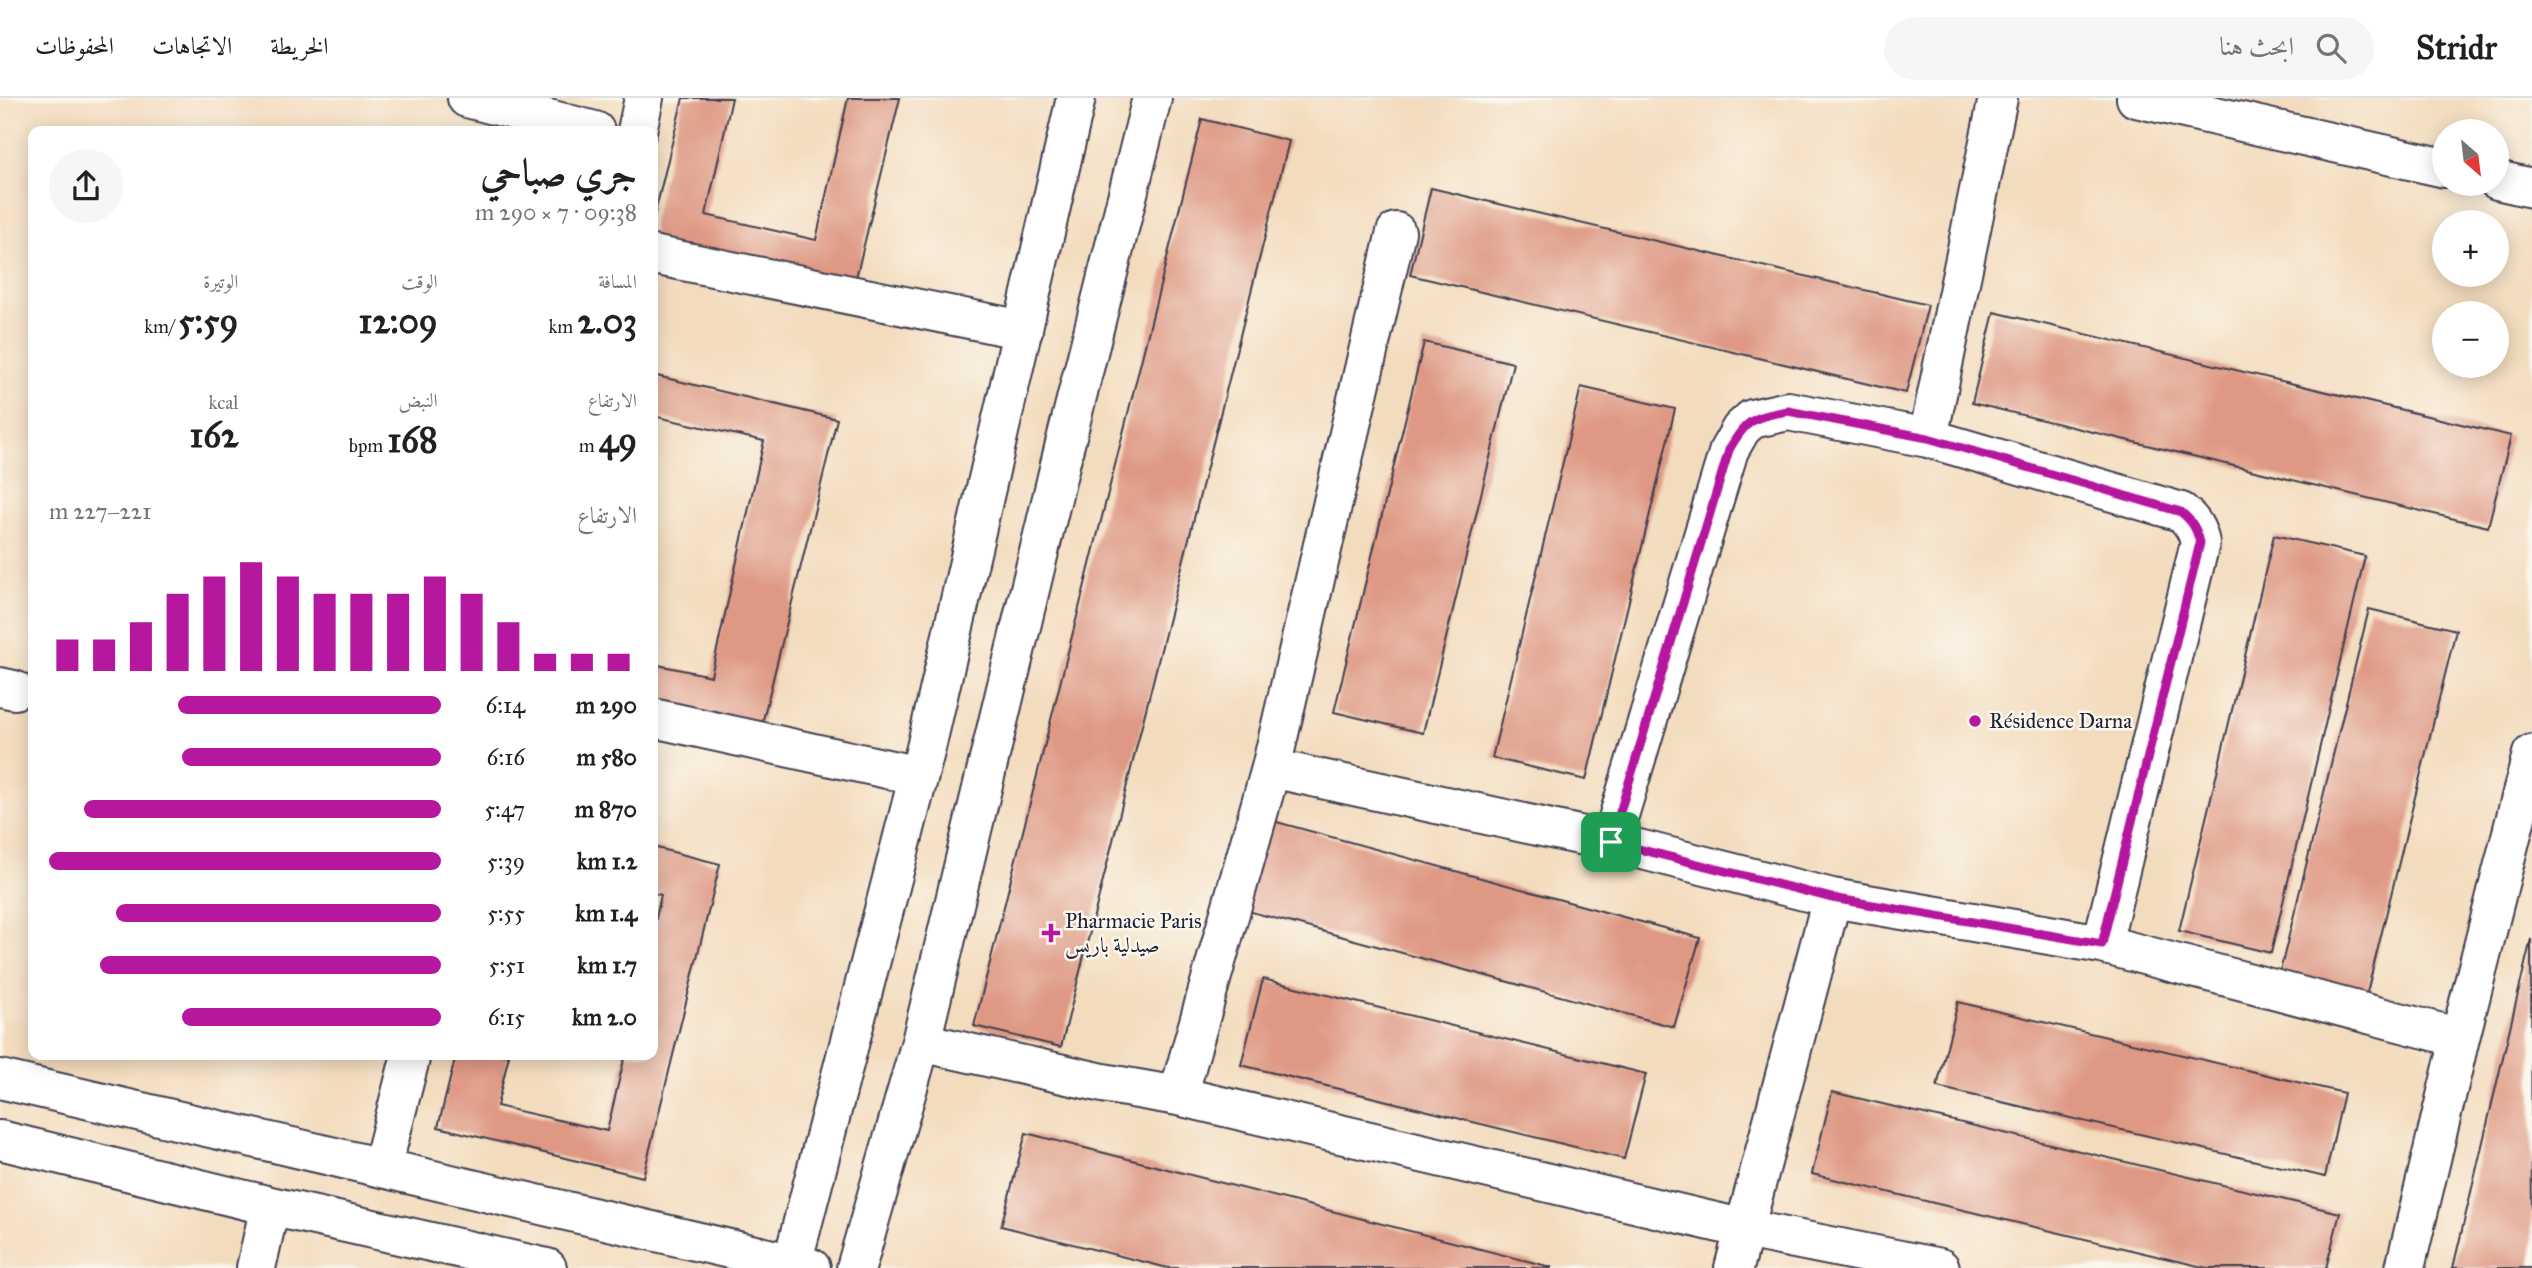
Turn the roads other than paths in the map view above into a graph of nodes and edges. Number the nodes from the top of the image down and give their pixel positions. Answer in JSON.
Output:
{"nodes":[{"id":1,"x":467,"y":98,"type":"edge"},
{"id":2,"x":644,"y":98,"type":"edge"},
{"id":3,"x":1076,"y":98,"type":"edge"},
{"id":4,"x":1152,"y":98,"type":"edge"},
{"id":5,"x":1998,"y":98,"type":"edge"},
{"id":6,"x":2136,"y":98,"type":"edge"},
{"id":7,"x":576,"y":126,"type":"edge"},
{"id":8,"x":638,"y":126,"type":"edge"},
{"id":9,"x":2432,"y":165,"type":"edge"},
{"id":10,"x":2510,"y":183,"type":"edge"},
{"id":11,"x":2532,"y":188,"type":"edge"},
{"id":12,"x":1396,"y":232,"type":"dead end"},
{"id":13,"x":658,"y":256,"type":"edge"},
{"id":14,"x":1023,"y":330,"type":"junction"},
{"id":15,"x":1928,"y":438,"type":"junction"},
{"id":16,"x":658,"y":719,"type":"edge"},
{"id":17,"x":2532,"y":754,"type":"edge"},
{"id":18,"x":1271,"y":768,"type":"junction"},
{"id":19,"x":919,"y":776,"type":"junction"},
{"id":20,"x":1611,"y":842,"type":"junction"},
{"id":21,"x":1832,"y":898,"type":"junction"},
{"id":22,"x":2102,"y":944,"type":"junction"},
{"id":23,"x":2460,"y":1038,"type":"junction"},
{"id":24,"x":921,"y":1042,"type":"junction"},
{"id":25,"x":410,"y":1060,"type":"edge"},
{"id":26,"x":0,"y":1079,"type":"edge"},
{"id":27,"x":1178,"y":1096,"type":"junction"},
{"id":28,"x":0,"y":1140,"type":"edge"},
{"id":29,"x":382,"y":1167,"type":"junction"},
{"id":30,"x":270,"y":1206,"type":"junction"},
{"id":31,"x":1745,"y":1230,"type":"junction"},
{"id":32,"x":798,"y":1266,"type":"edge"},
{"id":33,"x":256,"y":1268,"type":"edge"},
{"id":34,"x":547,"y":1268,"type":"edge"},
{"id":35,"x":856,"y":1268,"type":"edge"},
{"id":36,"x":1734,"y":1268,"type":"edge"},
{"id":37,"x":1940,"y":1268,"type":"edge"},
{"id":38,"x":2405,"y":1268,"type":"edge"}],
"edges":[{"from":1,"to":7,"type":"street"},
{"from":2,"to":8,"type":"street"},
{"from":3,"to":14,"type":"street"},
{"from":4,"to":24,"type":"street"},
{"from":5,"to":15,"type":"street"},
{"from":6,"to":9,"type":"street"},
{"from":10,"to":11,"type":"street"},
{"from":12,"to":18,"type":"street"},
{"from":13,"to":14,"type":"street"},
{"from":14,"to":19,"type":"street"},
{"from":15,"to":20,"type":"street"},
{"from":15,"to":22,"type":"street"},
{"from":16,"to":19,"type":"street"},
{"from":17,"to":23,"type":"street"},
{"from":18,"to":20,"type":"street"},
{"from":18,"to":27,"type":"street"},
{"from":19,"to":32,"type":"street"},
{"from":20,"to":21,"type":"street"},
{"from":21,"to":22,"type":"street"},
{"from":21,"to":31,"type":"street"},
{"from":22,"to":23,"type":"street"},
{"from":23,"to":38,"type":"street"},
{"from":24,"to":27,"type":"street"},
{"from":24,"to":35,"type":"street"},
{"from":25,"to":29,"type":"street"},
{"from":26,"to":29,"type":"street"},
{"from":27,"to":31,"type":"street"},
{"from":28,"to":30,"type":"street"},
{"from":29,"to":32,"type":"street"},
{"from":30,"to":33,"type":"street"},
{"from":30,"to":34,"type":"street"},
{"from":31,"to":36,"type":"street"},
{"from":31,"to":37,"type":"street"}]}
